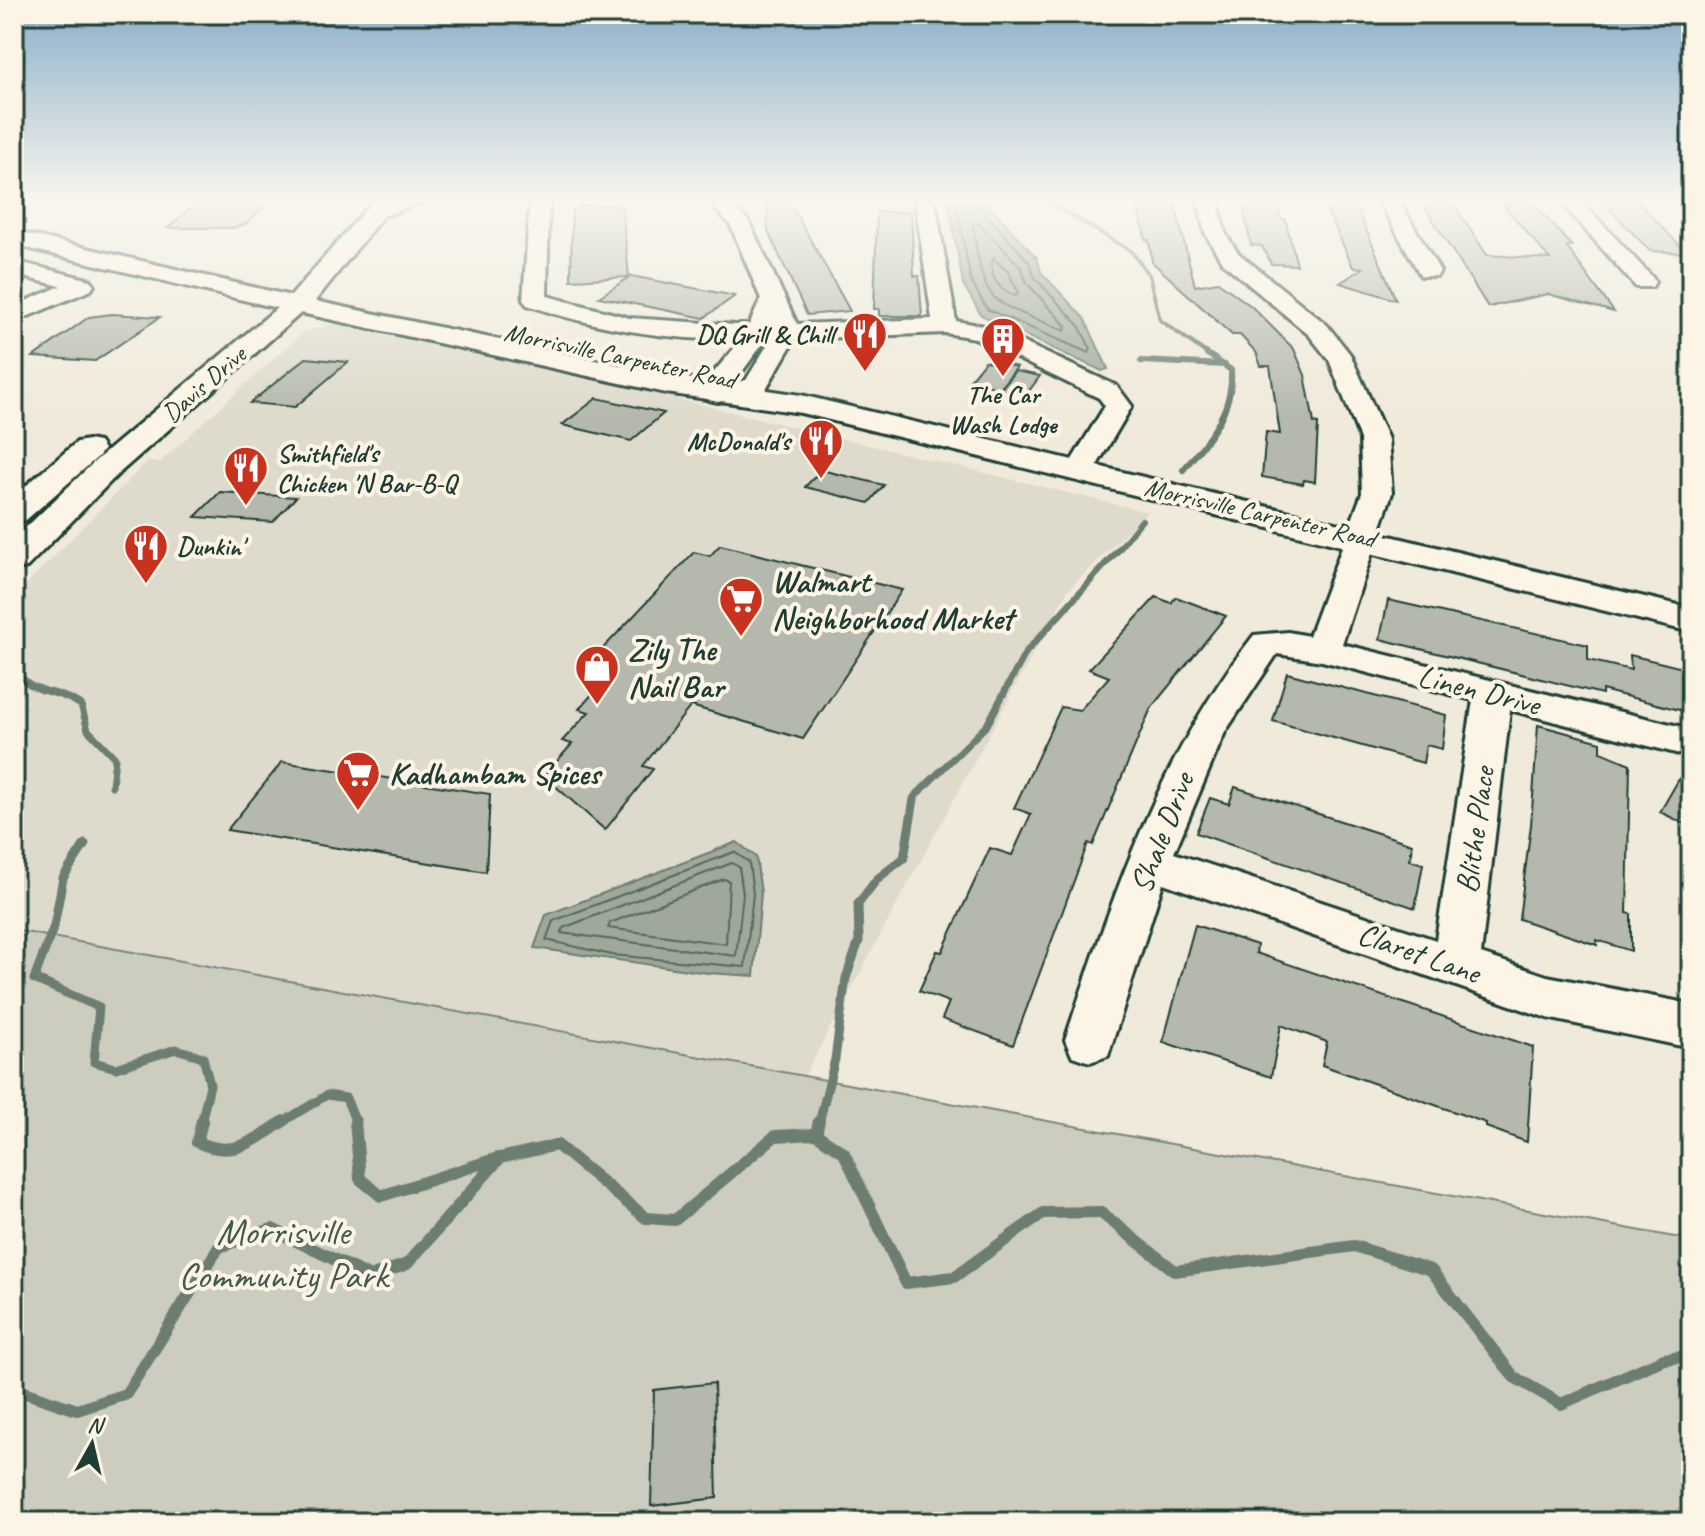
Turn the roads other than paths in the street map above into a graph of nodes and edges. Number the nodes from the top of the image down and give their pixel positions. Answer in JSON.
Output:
{"nodes":[{"id":1,"x":33,"y":273,"type":"edge"},
{"id":2,"x":196,"y":273,"type":"edge"},
{"id":3,"x":211,"y":273,"type":"edge"},
{"id":4,"x":311,"y":273,"type":"edge"},
{"id":5,"x":536,"y":273,"type":"edge"},
{"id":6,"x":759,"y":273,"type":"edge"},
{"id":7,"x":936,"y":273,"type":"edge"},
{"id":8,"x":1249,"y":273,"type":"edge"},
{"id":9,"x":1635,"y":273,"type":"edge"},
{"id":10,"x":1644,"y":282,"type":"dead end"},
{"id":11,"x":292,"y":291,"type":"junction"},
{"id":12,"x":773,"y":301,"type":"junction"},
{"id":13,"x":14,"y":315,"type":"edge"},
{"id":14,"x":945,"y":326,"type":"junction"},
{"id":15,"x":787,"y":329,"type":"junction"},
{"id":16,"x":761,"y":330,"type":"junction"},
{"id":17,"x":755,"y":386,"type":"junction"},
{"id":18,"x":719,"y":387,"type":"junction"},
{"id":19,"x":801,"y":404,"type":"junction"},
{"id":20,"x":1080,"y":471,"type":"junction"},
{"id":21,"x":14,"y":513,"type":"edge"},
{"id":22,"x":1360,"y":537,"type":"junction"},
{"id":23,"x":14,"y":559,"type":"edge"},
{"id":24,"x":1485,"y":568,"type":"junction"},
{"id":25,"x":1691,"y":603,"type":"edge"},
{"id":26,"x":1691,"y":620,"type":"edge"},
{"id":27,"x":1267,"y":643,"type":"joint"},
{"id":28,"x":1322,"y":650,"type":"junction"},
{"id":29,"x":1493,"y":694,"type":"junction"},
{"id":30,"x":1691,"y":743,"type":"edge"},
{"id":31,"x":1151,"y":862,"type":"junction"},
{"id":32,"x":1456,"y":966,"type":"junction"},
{"id":33,"x":1691,"y":1026,"type":"edge"},
{"id":34,"x":1090,"y":1040,"type":"dead end"}],
"edges":[{"from":1,"to":13,"type":"street"},
{"from":2,"to":11,"type":"main road","name":"Morrisville Carpenter Road"},
{"from":3,"to":11,"type":"main road","name":"Morrisville Carpenter Road"},
{"from":4,"to":11,"type":"main road","name":"Davis Drive"},
{"from":5,"to":16,"type":"street"},
{"from":6,"to":12,"type":"street"},
{"from":7,"to":14,"type":"street"},
{"from":8,"to":22,"type":"street"},
{"from":9,"to":10,"type":"street"},
{"from":11,"to":18,"type":"main road","name":"Morrisville Carpenter Road"},
{"from":11,"to":21,"type":"main road","name":"Davis Drive"},
{"from":11,"to":23,"type":"main road","name":"Davis Drive"},
{"from":12,"to":15,"type":"street"},
{"from":12,"to":16,"type":"street"},
{"from":14,"to":15,"type":"street"},
{"from":14,"to":20,"type":"street"},
{"from":15,"to":16,"type":"street"},
{"from":15,"to":17,"type":"street"},
{"from":16,"to":18,"type":"street"},
{"from":17,"to":18,"type":"main road","name":"Morrisville Carpenter Road"},
{"from":17,"to":19,"type":"main road","name":"Morrisville Carpenter Road"},
{"from":18,"to":19,"type":"main road","name":"Morrisville Carpenter Road"},
{"from":19,"to":20,"type":"main road","name":"Morrisville Carpenter Road"},
{"from":20,"to":22,"type":"main road","name":"Morrisville Carpenter Road"},
{"from":22,"to":24,"type":"main road","name":"Morrisville Carpenter Road"},
{"from":22,"to":28,"type":"street"},
{"from":24,"to":25,"type":"main road","name":"Morrisville Carpenter Road"},
{"from":24,"to":26,"type":"main road","name":"Morrisville Carpenter Road"},
{"from":27,"to":28,"type":"street","name":"Linen Drive"},
{"from":27,"to":31,"type":"street","name":"Shale Drive"},
{"from":28,"to":29,"type":"street","name":"Linen Drive"},
{"from":29,"to":30,"type":"street","name":"Linen Drive"},
{"from":29,"to":32,"type":"street","name":"Blithe Place"},
{"from":31,"to":32,"type":"street","name":"Claret Lane"},
{"from":31,"to":34,"type":"street","name":"Shale Drive"},
{"from":32,"to":33,"type":"street","name":"Claret Lane"}]}
